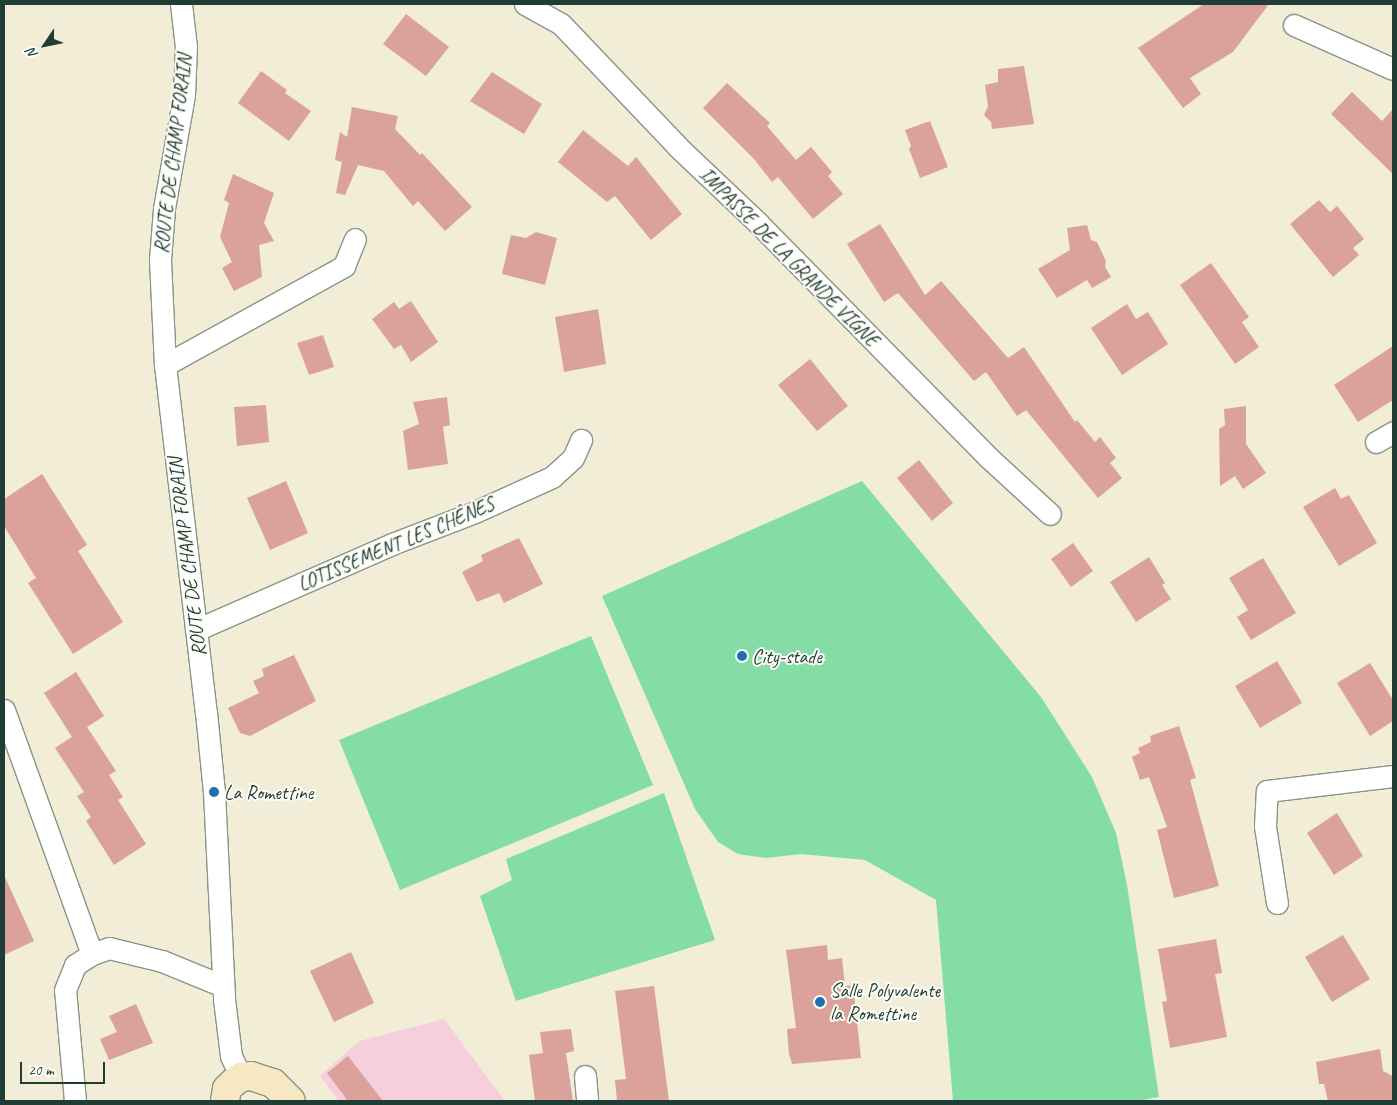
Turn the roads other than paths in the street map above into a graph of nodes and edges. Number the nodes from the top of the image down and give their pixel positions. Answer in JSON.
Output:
{"nodes":[{"id":1,"x":181,"y":4,"type":"edge"},
{"id":2,"x":525,"y":4,"type":"edge"},
{"id":3,"x":1294,"y":25,"type":"dead end"},
{"id":4,"x":1393,"y":70,"type":"edge"},
{"id":5,"x":355,"y":239,"type":"dead end"},
{"id":6,"x":165,"y":364,"type":"junction"},
{"id":7,"x":581,"y":440,"type":"dead end"},
{"id":8,"x":1050,"y":514,"type":"dead end"},
{"id":9,"x":196,"y":630,"type":"junction"},
{"id":10,"x":4,"y":710,"type":"edge"},
{"id":11,"x":1393,"y":776,"type":"edge"},
{"id":12,"x":1277,"y":902,"type":"dead end"},
{"id":13,"x":92,"y":954,"type":"junction"},
{"id":14,"x":224,"y":986,"type":"junction"},
{"id":15,"x":585,"y":1076,"type":"dead end"},
{"id":16,"x":241,"y":1077,"type":"junction"},
{"id":17,"x":75,"y":1101,"type":"edge"},
{"id":18,"x":225,"y":1101,"type":"edge"},
{"id":19,"x":291,"y":1101,"type":"edge"},
{"id":20,"x":587,"y":1101,"type":"edge"}],
"edges":[{"from":1,"to":6,"type":"street","name":"ROUTE DE CHAMP FORAIN"},
{"from":2,"to":8,"type":"street","name":"IMPASSE DE LA GRANDE VIGNE"},
{"from":3,"to":4,"type":"street"},
{"from":5,"to":6,"type":"street"},
{"from":6,"to":9,"type":"street","name":"ROUTE DE CHAMP FORAIN"},
{"from":7,"to":9,"type":"street","name":"LOTISSEMENT LES CHÊNES"},
{"from":9,"to":14,"type":"street","name":"ROUTE DE CHAMP FORAIN"},
{"from":10,"to":13,"type":"street"},
{"from":11,"to":12,"type":"street"},
{"from":13,"to":14,"type":"street"},
{"from":13,"to":17,"type":"street"},
{"from":14,"to":16,"type":"street","name":"ROUTE DE CHAMP FORAIN"},
{"from":15,"to":20,"type":"street"},
{"from":16,"to":18,"type":"main road"},
{"from":16,"to":19,"type":"main road"}]}
